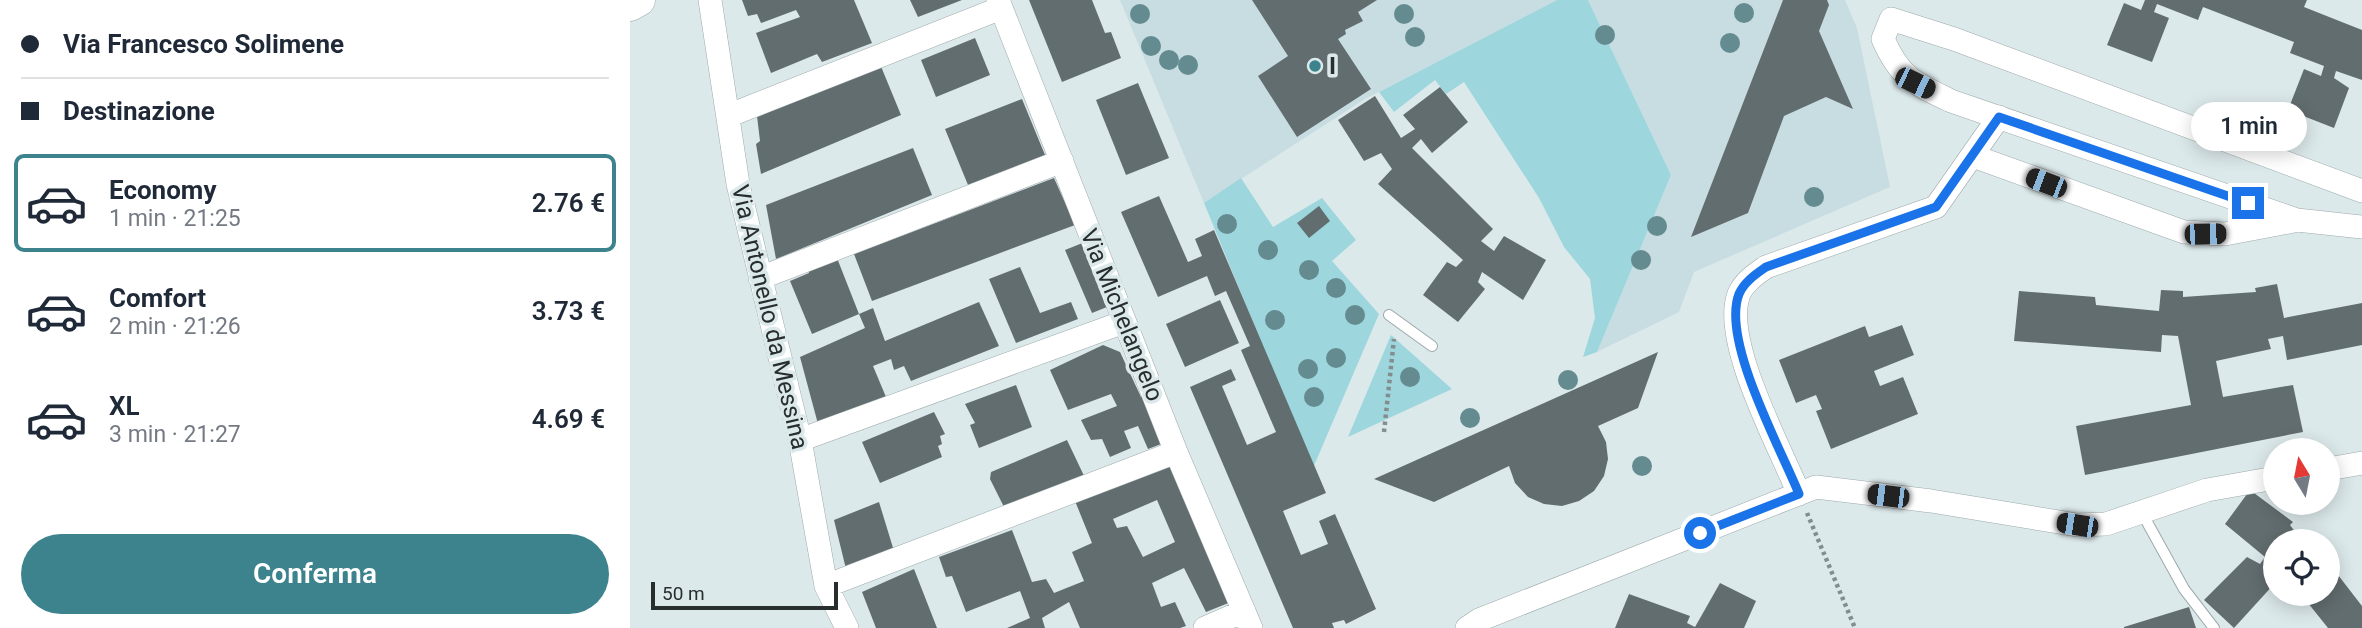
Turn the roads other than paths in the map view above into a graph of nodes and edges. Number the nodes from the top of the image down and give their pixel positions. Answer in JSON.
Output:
{"nodes":[{"id":1,"x":639,"y":0,"type":"edge"},
{"id":2,"x":710,"y":0,"type":"edge"},
{"id":3,"x":1000,"y":4,"type":"edge"},
{"id":4,"x":630,"y":5,"type":"edge"},
{"id":5,"x":730,"y":115,"type":"junction"},
{"id":6,"x":1999,"y":117,"type":"junction"},
{"id":7,"x":1973,"y":156,"type":"junction"},
{"id":8,"x":1062,"y":162,"type":"junction"},
{"id":9,"x":2362,"y":191,"type":"edge"},
{"id":10,"x":2297,"y":220,"type":"junction"},
{"id":11,"x":2362,"y":227,"type":"edge"},
{"id":12,"x":760,"y":278,"type":"junction"},
{"id":13,"x":1393,"y":318,"type":"road end"},
{"id":14,"x":1124,"y":322,"type":"junction"},
{"id":15,"x":1432,"y":346,"type":"dead end"},
{"id":16,"x":800,"y":440,"type":"junction"},
{"id":17,"x":1176,"y":452,"type":"junction"},
{"id":18,"x":2362,"y":463,"type":"edge"},
{"id":19,"x":2340,"y":467,"type":"edge"},
{"id":20,"x":2263,"y":480,"type":"edge"},
{"id":21,"x":1799,"y":494,"type":"junction"},
{"id":22,"x":2142,"y":513,"type":"junction"},
{"id":23,"x":826,"y":586,"type":"junction"},
{"id":24,"x":1247,"y":620,"type":"edge"},
{"id":25,"x":847,"y":628,"type":"edge"},
{"id":26,"x":1205,"y":628,"type":"edge"},
{"id":27,"x":1467,"y":628,"type":"edge"},
{"id":28,"x":2214,"y":628,"type":"edge"}],
"edges":[{"from":1,"to":4,"type":"street"},
{"from":2,"to":5,"type":"street","name":"Via Antonello da Messina"},
{"from":3,"to":5,"type":"street"},
{"from":3,"to":8,"type":"street","name":"Via Michelangelo"},
{"from":5,"to":12,"type":"street","name":"Via Antonello da Messina"},
{"from":6,"to":7,"type":"street"},
{"from":6,"to":9,"type":"street"},
{"from":6,"to":10,"type":"street"},
{"from":7,"to":10,"type":"street"},
{"from":7,"to":21,"type":"street"},
{"from":8,"to":12,"type":"street"},
{"from":8,"to":14,"type":"street","name":"Via Michelangelo"},
{"from":10,"to":11,"type":"street"},
{"from":12,"to":16,"type":"street","name":"Via Antonello da Messina"},
{"from":13,"to":15,"type":"lane"},
{"from":14,"to":16,"type":"street"},
{"from":14,"to":17,"type":"street","name":"Via Michelangelo"},
{"from":16,"to":23,"type":"street","name":"Via Antonello da Messina"},
{"from":17,"to":23,"type":"street"},
{"from":17,"to":24,"type":"street","name":"Via Michelangelo"},
{"from":18,"to":19,"type":"street"},
{"from":20,"to":22,"type":"street"},
{"from":21,"to":22,"type":"street"},
{"from":21,"to":27,"type":"street"},
{"from":22,"to":28,"type":"lane"},
{"from":23,"to":25,"type":"street","name":"Via Antonello da Messina"},
{"from":24,"to":26,"type":"street"}]}
